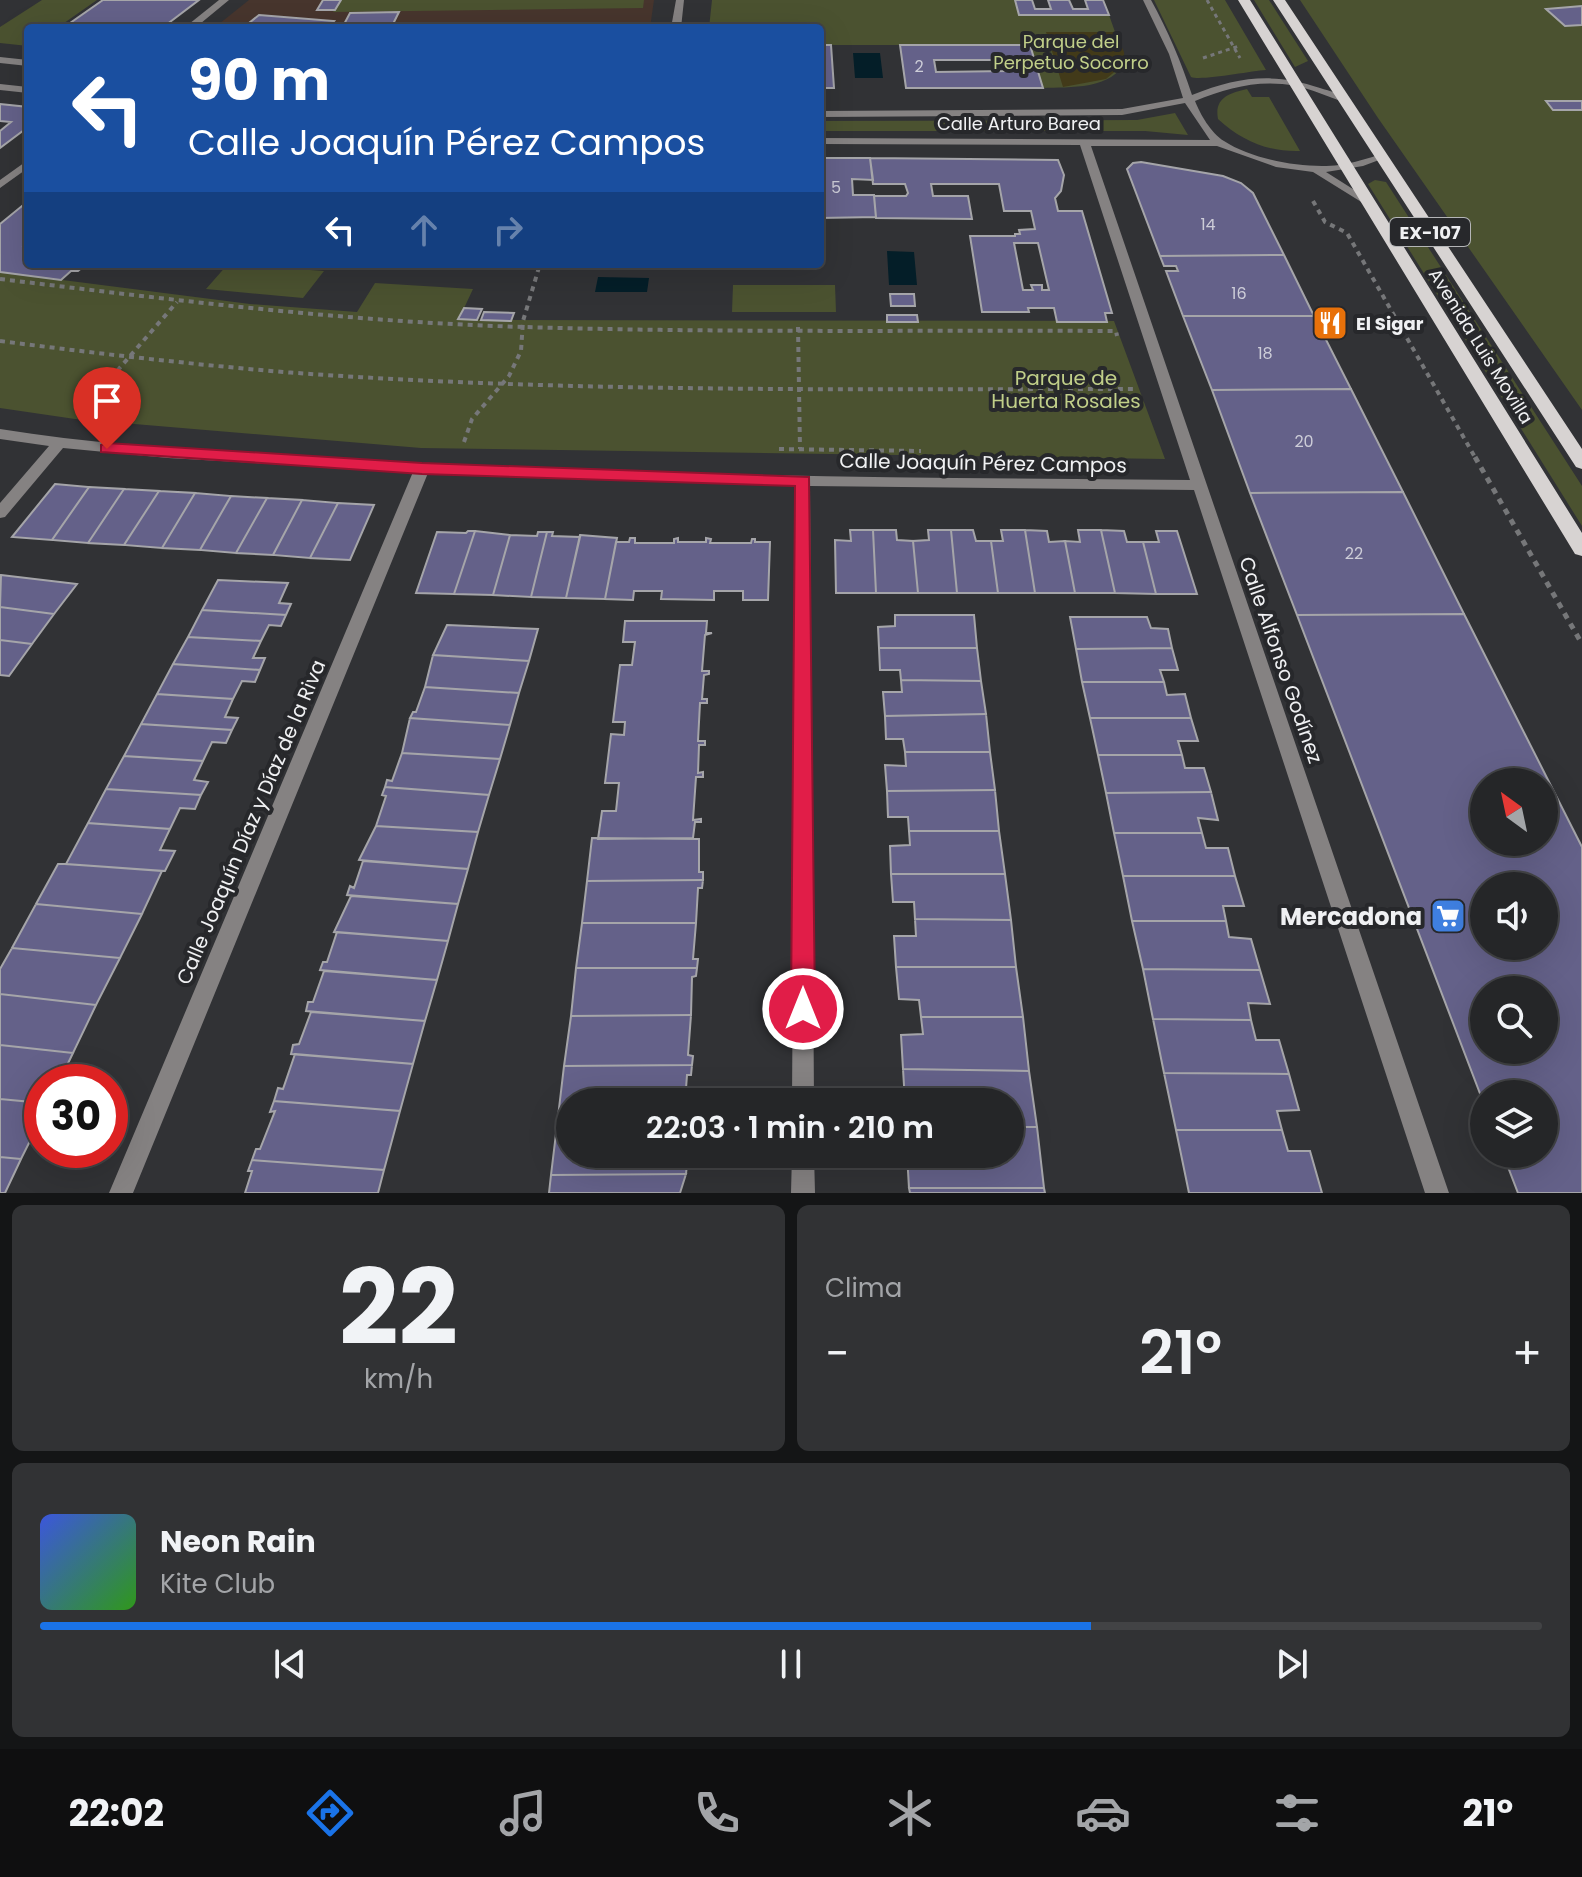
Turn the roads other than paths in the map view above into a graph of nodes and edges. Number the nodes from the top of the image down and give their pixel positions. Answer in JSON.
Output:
{"nodes":[{"id":1,"x":225,"y":0,"type":"edge"},
{"id":2,"x":680,"y":0,"type":"edge"},
{"id":3,"x":1147,"y":0,"type":"edge"},
{"id":4,"x":1244,"y":0,"type":"edge"},
{"id":5,"x":1279,"y":0,"type":"edge"},
{"id":6,"x":194,"y":24,"type":"edge"},
{"id":7,"x":677,"y":24,"type":"edge"},
{"id":8,"x":0,"y":60,"type":"edge"},
{"id":9,"x":24,"y":63,"type":"edge"},
{"id":10,"x":1296,"y":83,"type":"junction"},
{"id":11,"x":0,"y":87,"type":"edge"},
{"id":12,"x":24,"y":90,"type":"edge"},
{"id":13,"x":1344,"y":99,"type":"junction"},
{"id":14,"x":1187,"y":100,"type":"junction"},
{"id":15,"x":824,"y":114,"type":"edge"},
{"id":16,"x":824,"y":141,"type":"edge"},
{"id":17,"x":1084,"y":141,"type":"junction"},
{"id":18,"x":1219,"y":143,"type":"junction"},
{"id":19,"x":1382,"y":157,"type":"junction"},
{"id":20,"x":24,"y":166,"type":"edge"},
{"id":21,"x":1349,"y":169,"type":"junction"},
{"id":22,"x":1318,"y":172,"type":"junction"},
{"id":23,"x":0,"y":185,"type":"edge"},
{"id":24,"x":1371,"y":205,"type":"junction"},
{"id":25,"x":0,"y":434,"type":"edge"},
{"id":26,"x":58,"y":444,"type":"junction"},
{"id":27,"x":1582,"y":463,"type":"edge"},
{"id":28,"x":422,"y":469,"type":"junction"},
{"id":29,"x":803,"y":481,"type":"junction"},
{"id":30,"x":1199,"y":485,"type":"junction"},
{"id":31,"x":0,"y":513,"type":"edge"},
{"id":32,"x":1582,"y":549,"type":"edge"},
{"id":33,"x":803,"y":1088,"type":"edge"},
{"id":34,"x":803,"y":1168,"type":"edge"},
{"id":35,"x":121,"y":1193,"type":"edge"},
{"id":36,"x":803,"y":1193,"type":"edge"},
{"id":37,"x":1437,"y":1193,"type":"edge"}],
"edges":[{"from":1,"to":6,"type":"street"},
{"from":2,"to":7,"type":"street"},
{"from":3,"to":14,"type":"street"},
{"from":4,"to":10,"type":"main road","name":"Avenida Luis Movilla","number":"EX-107"},
{"from":5,"to":13,"type":"main road","name":"Avenida Luis Movilla","number":"EX-107"},
{"from":8,"to":9,"type":"street"},
{"from":10,"to":13,"type":"street","name":"Calle Arturo Barea"},
{"from":10,"to":14,"type":"street","name":"Calle Arturo Barea"},
{"from":10,"to":21,"type":"main road","name":"Avenida Luis Movilla","number":"EX-107"},
{"from":11,"to":12,"type":"street"},
{"from":13,"to":19,"type":"main road","name":"Avenida Luis Movilla","number":"EX-107"},
{"from":14,"to":15,"type":"street","name":"Calle Arturo Barea"},
{"from":14,"to":18,"type":"street","name":"Calle Arturo Barea"},
{"from":16,"to":17,"type":"street","name":"Calle Arturo Barea"},
{"from":17,"to":18,"type":"street","name":"Calle Arturo Barea"},
{"from":17,"to":30,"type":"street","name":"Calle Alfonso Godínez"},
{"from":18,"to":22,"type":"street","name":"Calle Arturo Barea"},
{"from":19,"to":21,"type":"street","name":"Calle Arturo Barea"},
{"from":19,"to":27,"type":"main road","name":"Avenida Luis Movilla","number":"EX-107"},
{"from":20,"to":23,"type":"street"},
{"from":21,"to":22,"type":"street","name":"Calle Arturo Barea"},
{"from":21,"to":24,"type":"main road","name":"Avenida Luis Movilla","number":"EX-107"},
{"from":22,"to":24,"type":"street","name":"Calle Arturo Barea"},
{"from":24,"to":32,"type":"main road","name":"Avenida Luis Movilla","number":"EX-107"},
{"from":25,"to":26,"type":"street","name":"Calle Joaquín Pérez Campos"},
{"from":26,"to":28,"type":"street","name":"Calle Joaquín Pérez Campos"},
{"from":26,"to":31,"type":"street"},
{"from":28,"to":29,"type":"street","name":"Calle Joaquín Pérez Campos"},
{"from":28,"to":35,"type":"street","name":"Calle Joaquín Díaz y Díaz de la Riva"},
{"from":29,"to":30,"type":"street","name":"Calle Joaquín Pérez Campos"},
{"from":29,"to":33,"type":"street"},
{"from":30,"to":37,"type":"street","name":"Calle Alfonso Godínez"},
{"from":34,"to":36,"type":"street"}]}
